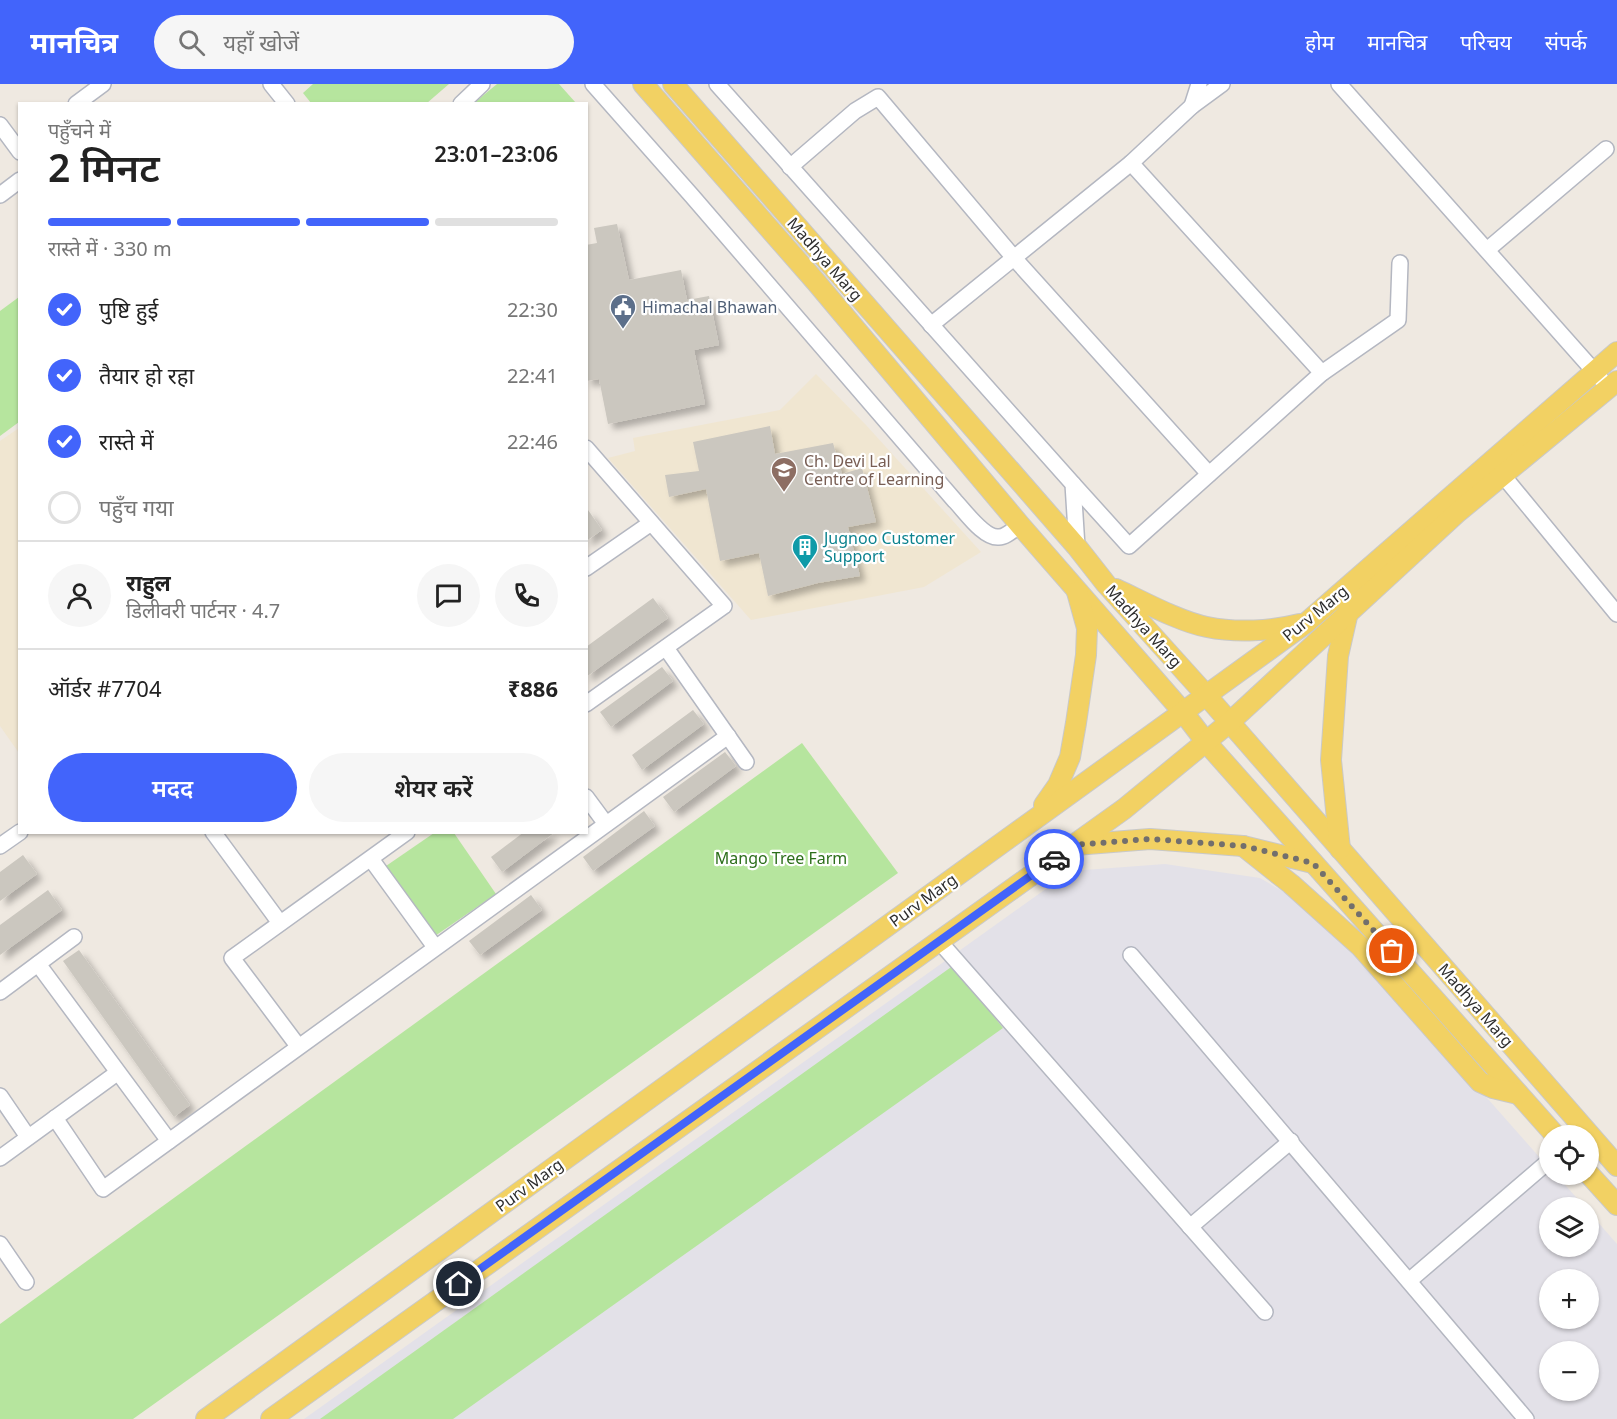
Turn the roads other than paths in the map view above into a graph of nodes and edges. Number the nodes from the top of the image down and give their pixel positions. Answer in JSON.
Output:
{"nodes":[{"id":1,"x":103,"y":84,"type":"edge"},
{"id":2,"x":271,"y":84,"type":"edge"},
{"id":3,"x":482,"y":84,"type":"edge"},
{"id":4,"x":593,"y":84,"type":"edge"},
{"id":5,"x":643,"y":84,"type":"edge"},
{"id":6,"x":673,"y":84,"type":"edge"},
{"id":7,"x":717,"y":84,"type":"edge"},
{"id":8,"x":1199,"y":84,"type":"edge"},
{"id":9,"x":1222,"y":84,"type":"edge"},
{"id":10,"x":1339,"y":84,"type":"edge"},
{"id":11,"x":79,"y":102,"type":"edge"},
{"id":12,"x":285,"y":102,"type":"edge"},
{"id":13,"x":463,"y":102,"type":"edge"},
{"id":14,"x":1192,"y":106,"type":"junction"},
{"id":15,"x":0,"y":125,"type":"edge"},
{"id":16,"x":18,"y":148,"type":"edge"},
{"id":17,"x":1606,"y":149,"type":"dead end"},
{"id":18,"x":1131,"y":163,"type":"junction"},
{"id":19,"x":790,"y":167,"type":"junction"},
{"id":20,"x":18,"y":182,"type":"edge"},
{"id":21,"x":0,"y":195,"type":"edge"},
{"id":22,"x":1487,"y":250,"type":"junction"},
{"id":23,"x":1014,"y":258,"type":"junction"},
{"id":24,"x":1400,"y":263,"type":"dead end"},
{"id":25,"x":931,"y":325,"type":"junction"},
{"id":26,"x":1617,"y":352,"type":"edge"},
{"id":27,"x":1594,"y":371,"type":"junction"},
{"id":28,"x":1322,"y":373,"type":"junction"},
{"id":29,"x":1613,"y":384,"type":"edge"},
{"id":30,"x":588,"y":450,"type":"edge"},
{"id":31,"x":1497,"y":469,"type":"junction"},
{"id":32,"x":1209,"y":474,"type":"junction"},
{"id":33,"x":1073,"y":484,"type":"junction"},
{"id":34,"x":651,"y":523,"type":"junction"},
{"id":35,"x":1020,"y":525,"type":"junction"},
{"id":36,"x":1077,"y":547,"type":"junction"},
{"id":37,"x":588,"y":567,"type":"edge"},
{"id":38,"x":1106,"y":584,"type":"junction"},
{"id":39,"x":1076,"y":587,"type":"junction"},
{"id":40,"x":1348,"y":612,"type":"junction"},
{"id":41,"x":1617,"y":614,"type":"edge"},
{"id":42,"x":1306,"y":623,"type":"junction"},
{"id":43,"x":666,"y":648,"type":"junction"},
{"id":44,"x":1206,"y":694,"type":"junction"},
{"id":45,"x":588,"y":703,"type":"edge"},
{"id":46,"x":1183,"y":712,"type":"junction"},
{"id":47,"x":1230,"y":722,"type":"junction"},
{"id":48,"x":728,"y":736,"type":"junction"},
{"id":49,"x":1206,"y":742,"type":"junction"},
{"id":50,"x":746,"y":762,"type":"dead end"},
{"id":51,"x":588,"y":800,"type":"edge"},
{"id":52,"x":1031,"y":822,"type":"junction"},
{"id":53,"x":606,"y":824,"type":"junction"},
{"id":54,"x":18,"y":833,"type":"edge"},
{"id":55,"x":214,"y":834,"type":"edge"},
{"id":56,"x":404,"y":834,"type":"edge"},
{"id":57,"x":1074,"y":845,"type":"junction"},
{"id":58,"x":0,"y":846,"type":"edge"},
{"id":59,"x":1244,"y":846,"type":"junction"},
{"id":60,"x":1340,"y":849,"type":"junction"},
{"id":61,"x":371,"y":859,"type":"junction"},
{"id":62,"x":1313,"y":863,"type":"junction"},
{"id":63,"x":280,"y":923,"type":"junction"},
{"id":64,"x":74,"y":938,"type":"dead end"},
{"id":65,"x":939,"y":941,"type":"junction"},
{"id":66,"x":435,"y":947,"type":"junction"},
{"id":67,"x":1131,"y":955,"type":"dead end"},
{"id":68,"x":38,"y":964,"type":"junction"},
{"id":69,"x":0,"y":992,"type":"edge"},
{"id":70,"x":298,"y":1046,"type":"junction"},
{"id":71,"x":117,"y":1073,"type":"junction"},
{"id":72,"x":1518,"y":1094,"type":"junction"},
{"id":73,"x":0,"y":1096,"type":"edge"},
{"id":74,"x":55,"y":1118,"type":"junction"},
{"id":75,"x":1546,"y":1125,"type":"edge"},
{"id":76,"x":28,"y":1137,"type":"junction"},
{"id":77,"x":169,"y":1141,"type":"junction"},
{"id":78,"x":1291,"y":1141,"type":"junction"},
{"id":79,"x":0,"y":1158,"type":"edge"},
{"id":80,"x":1617,"y":1166,"type":"edge"},
{"id":81,"x":1539,"y":1169,"type":"edge"},
{"id":82,"x":1599,"y":1185,"type":"edge"},
{"id":83,"x":1617,"y":1205,"type":"edge"},
{"id":84,"x":1190,"y":1227,"type":"junction"},
{"id":85,"x":0,"y":1244,"type":"edge"},
{"id":86,"x":1410,"y":1280,"type":"junction"},
{"id":87,"x":26,"y":1282,"type":"dead end"},
{"id":88,"x":1265,"y":1312,"type":"dead end"},
{"id":89,"x":306,"y":1394,"type":"junction"},
{"id":90,"x":206,"y":1419,"type":"edge"},
{"id":91,"x":271,"y":1419,"type":"edge"},
{"id":92,"x":286,"y":1419,"type":"edge"},
{"id":93,"x":1526,"y":1419,"type":"edge"}],
"edges":[{"from":1,"to":11,"type":"street"},
{"from":2,"to":12,"type":"street"},
{"from":3,"to":13,"type":"street"},
{"from":4,"to":35,"type":"street"},
{"from":5,"to":35,"type":"main road","name":"Madhya Marg"},
{"from":6,"to":36,"type":"main road","name":"Madhya Marg"},
{"from":7,"to":19,"type":"street"},
{"from":8,"to":14,"type":"street"},
{"from":9,"to":14,"type":"street"},
{"from":10,"to":22,"type":"street"},
{"from":14,"to":18,"type":"street"},
{"from":15,"to":16,"type":"street"},
{"from":17,"to":22,"type":"street"},
{"from":18,"to":23,"type":"street"},
{"from":18,"to":28,"type":"street"},
{"from":19,"to":23,"type":"street"},
{"from":19,"to":25,"type":"street"},
{"from":20,"to":21,"type":"street"},
{"from":22,"to":27,"type":"street"},
{"from":23,"to":25,"type":"street"},
{"from":23,"to":32,"type":"street"},
{"from":24,"to":28,"type":"street"},
{"from":25,"to":33,"type":"street"},
{"from":26,"to":27,"type":"main road","name":"Purv Marg"},
{"from":27,"to":29,"type":"street"},
{"from":27,"to":31,"type":"main road","name":"Purv Marg"},
{"from":28,"to":32,"type":"street"},
{"from":29,"to":31,"type":"main road","name":"Purv Marg"},
{"from":30,"to":34,"type":"street"},
{"from":31,"to":40,"type":"main road","name":"Purv Marg"},
{"from":31,"to":41,"type":"street"},
{"from":31,"to":42,"type":"main road","name":"Purv Marg"},
{"from":32,"to":33,"type":"street"},
{"from":33,"to":36,"type":"street"},
{"from":34,"to":37,"type":"street"},
{"from":34,"to":43,"type":"street"},
{"from":35,"to":39,"type":"main road","name":"Madhya Marg"},
{"from":36,"to":38,"type":"main road","name":"Madhya Marg"},
{"from":38,"to":42,"type":"main road"},
{"from":38,"to":44,"type":"main road","name":"Madhya Marg"},
{"from":39,"to":46,"type":"main road","name":"Madhya Marg"},
{"from":39,"to":52,"type":"main road"},
{"from":40,"to":47,"type":"main road","name":"Purv Marg"},
{"from":40,"to":60,"type":"main road"},
{"from":42,"to":44,"type":"main road","name":"Purv Marg"},
{"from":43,"to":45,"type":"street"},
{"from":43,"to":48,"type":"street"},
{"from":44,"to":46,"type":"main road","name":"Purv Marg"},
{"from":44,"to":47,"type":"main road","name":"Madhya Marg"},
{"from":46,"to":49,"type":"main road","name":"Madhya Marg"},
{"from":46,"to":52,"type":"main road","name":"Purv Marg"},
{"from":47,"to":49,"type":"main road","name":"Purv Marg"},
{"from":47,"to":60,"type":"main road","name":"Madhya Marg"},
{"from":48,"to":50,"type":"street"},
{"from":48,"to":53,"type":"street"},
{"from":49,"to":57,"type":"main road","name":"Purv Marg"},
{"from":49,"to":62,"type":"main road","name":"Madhya Marg"},
{"from":51,"to":53,"type":"street"},
{"from":52,"to":90,"type":"main road","name":"Purv Marg"},
{"from":53,"to":66,"type":"street"},
{"from":54,"to":58,"type":"street"},
{"from":55,"to":63,"type":"street"},
{"from":56,"to":61,"type":"street"},
{"from":57,"to":59,"type":"main road"},
{"from":57,"to":65,"type":"main road","name":"Purv Marg"},
{"from":59,"to":62,"type":"main road"},
{"from":59,"to":72,"type":"main road"},
{"from":60,"to":80,"type":"main road","name":"Madhya Marg"},
{"from":61,"to":63,"type":"street"},
{"from":61,"to":66,"type":"street"},
{"from":62,"to":72,"type":"main road","name":"Madhya Marg"},
{"from":63,"to":70,"type":"street"},
{"from":64,"to":68,"type":"street"},
{"from":65,"to":84,"type":"street"},
{"from":65,"to":89,"type":"main road","name":"Purv Marg"},
{"from":66,"to":70,"type":"street"},
{"from":67,"to":78,"type":"street"},
{"from":68,"to":69,"type":"street"},
{"from":68,"to":71,"type":"street"},
{"from":70,"to":77,"type":"street"},
{"from":71,"to":74,"type":"street"},
{"from":71,"to":77,"type":"street"},
{"from":72,"to":75,"type":"main road","name":"Madhya Marg"},
{"from":73,"to":76,"type":"street"},
{"from":74,"to":76,"type":"street"},
{"from":74,"to":77,"type":"street"},
{"from":76,"to":79,"type":"street"},
{"from":78,"to":84,"type":"street"},
{"from":78,"to":86,"type":"street"},
{"from":81,"to":86,"type":"street"},
{"from":82,"to":83,"type":"main road"},
{"from":84,"to":88,"type":"street"},
{"from":85,"to":87,"type":"street"},
{"from":86,"to":93,"type":"street"},
{"from":89,"to":91,"type":"main road","name":"Purv Marg"},
{"from":89,"to":92,"type":"street"}]}
